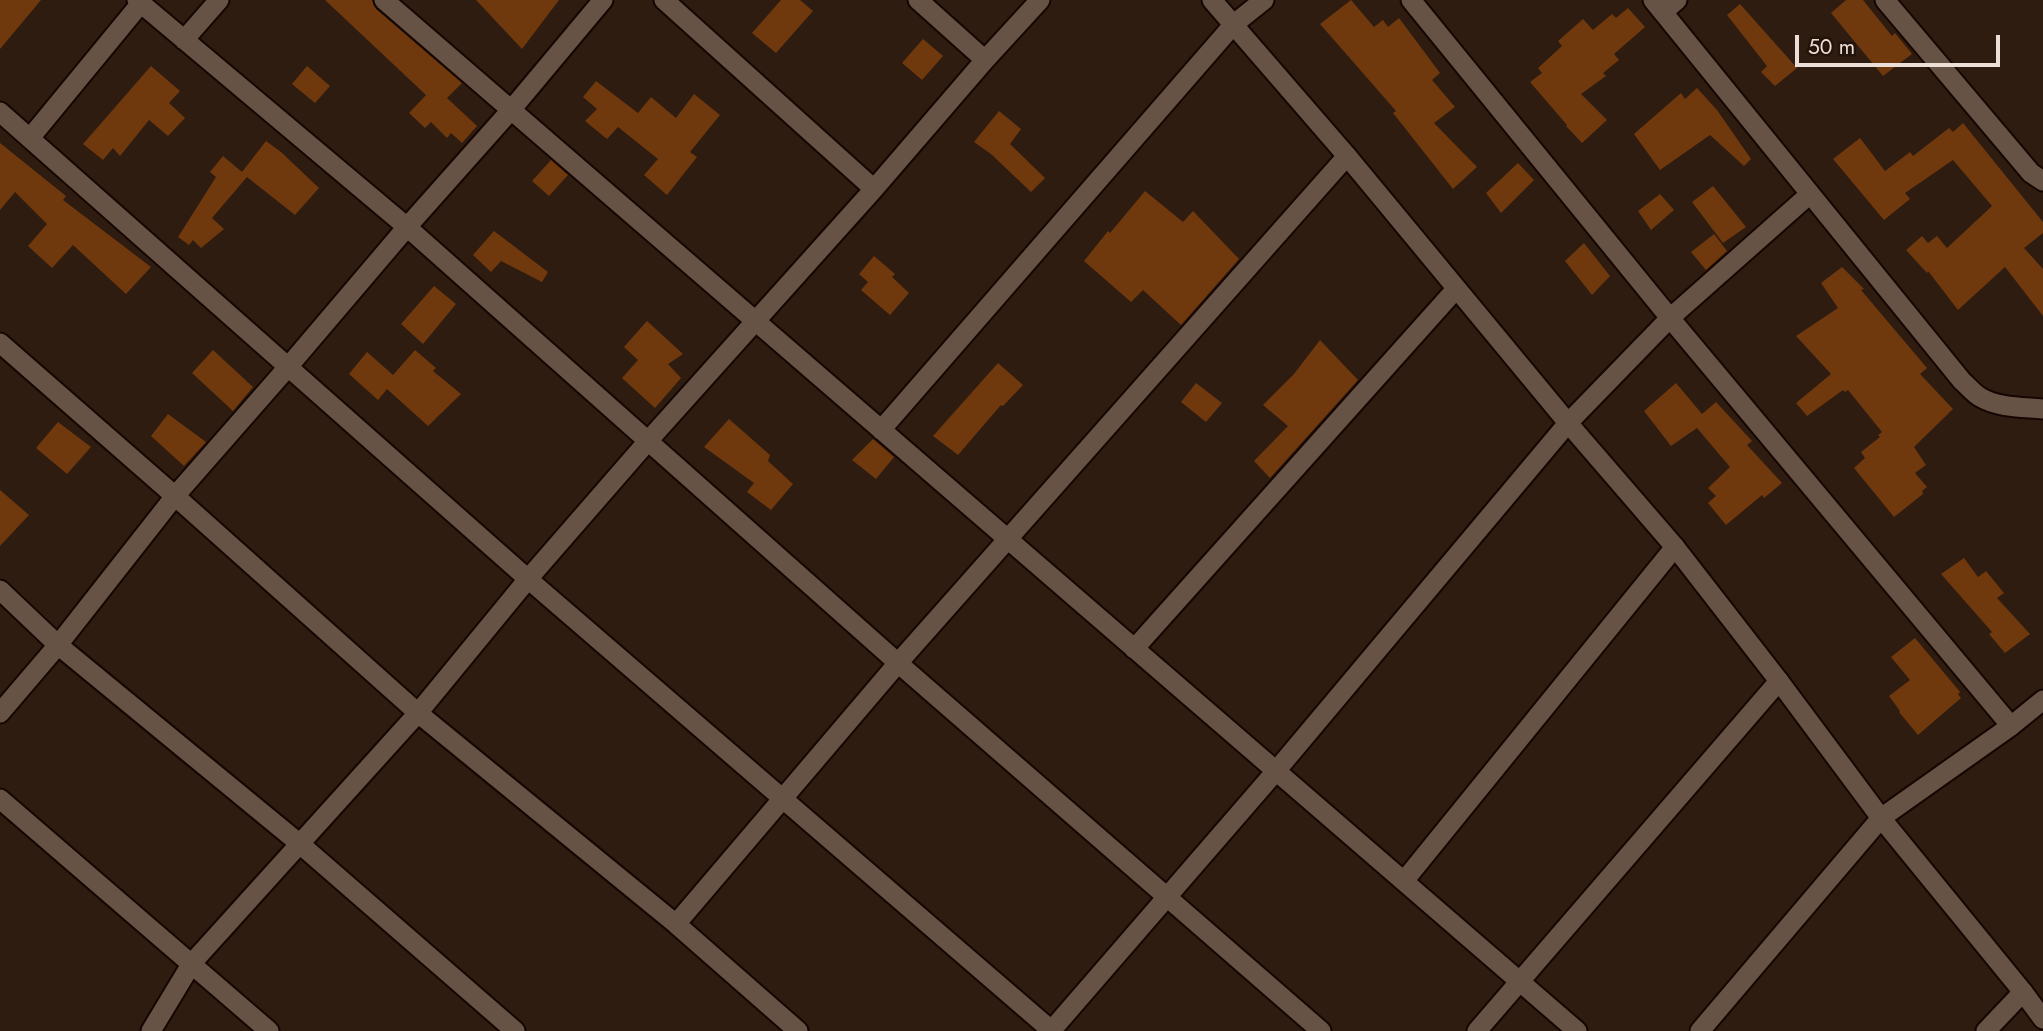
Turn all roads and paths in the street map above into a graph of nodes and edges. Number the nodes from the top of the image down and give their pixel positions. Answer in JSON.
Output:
{"nodes":[{"id":1,"x":219,"y":0,"type":"edge"},
{"id":2,"x":384,"y":0,"type":"edge"},
{"id":3,"x":603,"y":0,"type":"edge"},
{"id":4,"x":664,"y":0,"type":"edge"},
{"id":5,"x":918,"y":0,"type":"edge"},
{"id":6,"x":1040,"y":0,"type":"edge"},
{"id":7,"x":1212,"y":0,"type":"edge"},
{"id":8,"x":1264,"y":0,"type":"edge"},
{"id":9,"x":1411,"y":0,"type":"edge"},
{"id":10,"x":1885,"y":0,"type":"edge"},
{"id":11,"x":139,"y":2,"type":"edge"},
{"id":12,"x":1664,"y":4,"type":"edge"},
{"id":13,"x":1234,"y":24,"type":"junction"},
{"id":14,"x":184,"y":40,"type":"junction"},
{"id":15,"x":985,"y":60,"type":"junction"},
{"id":16,"x":510,"y":110,"type":"junction"},
{"id":17,"x":0,"y":112,"type":"edge"},
{"id":18,"x":30,"y":138,"type":"junction"},
{"id":19,"x":1347,"y":156,"type":"junction"},
{"id":20,"x":2043,"y":181,"type":"edge"},
{"id":21,"x":874,"y":190,"type":"junction"},
{"id":22,"x":1810,"y":194,"type":"junction"},
{"id":23,"x":407,"y":227,"type":"junction"},
{"id":24,"x":1456,"y":289,"type":"junction"},
{"id":25,"x":1670,"y":318,"type":"junction"},
{"id":26,"x":755,"y":321,"type":"junction"},
{"id":27,"x":0,"y":343,"type":"edge"},
{"id":28,"x":288,"y":367,"type":"junction"},
{"id":29,"x":2043,"y":409,"type":"edge"},
{"id":30,"x":1568,"y":423,"type":"junction"},
{"id":31,"x":881,"y":430,"type":"junction"},
{"id":32,"x":648,"y":440,"type":"junction"},
{"id":33,"x":175,"y":496,"type":"junction"},
{"id":34,"x":1008,"y":539,"type":"junction"},
{"id":35,"x":1675,"y":547,"type":"junction"},
{"id":36,"x":528,"y":579,"type":"junction"},
{"id":37,"x":0,"y":590,"type":"edge"},
{"id":38,"x":58,"y":645,"type":"junction"},
{"id":39,"x":1134,"y":649,"type":"junction"},
{"id":40,"x":898,"y":663,"type":"junction"},
{"id":41,"x":1779,"y":681,"type":"junction"},
{"id":42,"x":2043,"y":700,"type":"edge"},
{"id":43,"x":0,"y":713,"type":"edge"},
{"id":44,"x":418,"y":713,"type":"junction"},
{"id":45,"x":2011,"y":726,"type":"junction"},
{"id":46,"x":1276,"y":771,"type":"junction"},
{"id":47,"x":783,"y":798,"type":"junction"},
{"id":48,"x":0,"y":799,"type":"edge"},
{"id":49,"x":1881,"y":818,"type":"junction"},
{"id":50,"x":300,"y":844,"type":"junction"},
{"id":51,"x":1404,"y":881,"type":"junction"},
{"id":52,"x":1167,"y":897,"type":"junction"},
{"id":53,"x":676,"y":924,"type":"junction"},
{"id":54,"x":192,"y":963,"type":"junction"},
{"id":55,"x":1520,"y":982,"type":"junction"},
{"id":56,"x":2023,"y":992,"type":"junction"},
{"id":57,"x":2043,"y":1019,"type":"edge"},
{"id":58,"x":150,"y":1031,"type":"edge"},
{"id":59,"x":269,"y":1031,"type":"edge"},
{"id":60,"x":515,"y":1031,"type":"edge"},
{"id":61,"x":798,"y":1031,"type":"edge"},
{"id":62,"x":1051,"y":1031,"type":"edge"},
{"id":63,"x":1321,"y":1031,"type":"edge"},
{"id":64,"x":1477,"y":1031,"type":"edge"},
{"id":65,"x":1577,"y":1031,"type":"edge"},
{"id":66,"x":1700,"y":1031,"type":"edge"},
{"id":67,"x":1986,"y":1031,"type":"edge"}],
"edges":[{"from":1,"to":14,"type":"street"},
{"from":2,"to":16,"type":"street"},
{"from":3,"to":16,"type":"street"},
{"from":4,"to":21,"type":"street"},
{"from":5,"to":15,"type":"street"},
{"from":6,"to":15,"type":"street"},
{"from":7,"to":13,"type":"street"},
{"from":8,"to":13,"type":"street"},
{"from":9,"to":25,"type":"street"},
{"from":10,"to":20,"type":"street"},
{"from":11,"to":14,"type":"street"},
{"from":11,"to":18,"type":"street"},
{"from":12,"to":22,"type":"street"},
{"from":13,"to":19,"type":"street"},
{"from":13,"to":31,"type":"street"},
{"from":14,"to":23,"type":"street"},
{"from":15,"to":21,"type":"street"},
{"from":16,"to":23,"type":"street"},
{"from":16,"to":26,"type":"street"},
{"from":17,"to":18,"type":"street"},
{"from":18,"to":28,"type":"street"},
{"from":19,"to":24,"type":"street"},
{"from":19,"to":34,"type":"street"},
{"from":21,"to":26,"type":"street"},
{"from":22,"to":25,"type":"street"},
{"from":22,"to":29,"type":"street"},
{"from":23,"to":28,"type":"street"},
{"from":23,"to":32,"type":"street"},
{"from":24,"to":30,"type":"street"},
{"from":24,"to":39,"type":"street"},
{"from":25,"to":30,"type":"street"},
{"from":25,"to":45,"type":"street"},
{"from":26,"to":31,"type":"street"},
{"from":26,"to":32,"type":"street"},
{"from":27,"to":33,"type":"street"},
{"from":28,"to":33,"type":"street"},
{"from":28,"to":36,"type":"street"},
{"from":30,"to":35,"type":"street"},
{"from":30,"to":46,"type":"street"},
{"from":31,"to":34,"type":"street"},
{"from":32,"to":36,"type":"street"},
{"from":32,"to":40,"type":"street"},
{"from":33,"to":38,"type":"street"},
{"from":33,"to":44,"type":"street"},
{"from":34,"to":39,"type":"street"},
{"from":34,"to":40,"type":"street"},
{"from":35,"to":41,"type":"street"},
{"from":35,"to":51,"type":"street"},
{"from":36,"to":44,"type":"street"},
{"from":36,"to":47,"type":"street"},
{"from":37,"to":38,"type":"street"},
{"from":38,"to":43,"type":"street"},
{"from":38,"to":50,"type":"street"},
{"from":39,"to":46,"type":"street"},
{"from":40,"to":47,"type":"street"},
{"from":40,"to":52,"type":"street"},
{"from":41,"to":49,"type":"street"},
{"from":41,"to":55,"type":"street"},
{"from":42,"to":45,"type":"street"},
{"from":44,"to":50,"type":"street"},
{"from":44,"to":53,"type":"street"},
{"from":45,"to":49,"type":"street"},
{"from":46,"to":51,"type":"street"},
{"from":46,"to":52,"type":"street"},
{"from":47,"to":53,"type":"street"},
{"from":47,"to":62,"type":"street"},
{"from":48,"to":54,"type":"street"},
{"from":49,"to":56,"type":"street"},
{"from":49,"to":66,"type":"street"},
{"from":50,"to":54,"type":"street"},
{"from":50,"to":60,"type":"street"},
{"from":51,"to":55,"type":"street"},
{"from":52,"to":62,"type":"street"},
{"from":52,"to":63,"type":"street"},
{"from":53,"to":61,"type":"street"},
{"from":54,"to":58,"type":"street"},
{"from":54,"to":59,"type":"street"},
{"from":55,"to":64,"type":"street"},
{"from":55,"to":65,"type":"street"},
{"from":56,"to":57,"type":"street"},
{"from":56,"to":67,"type":"street"}]}
